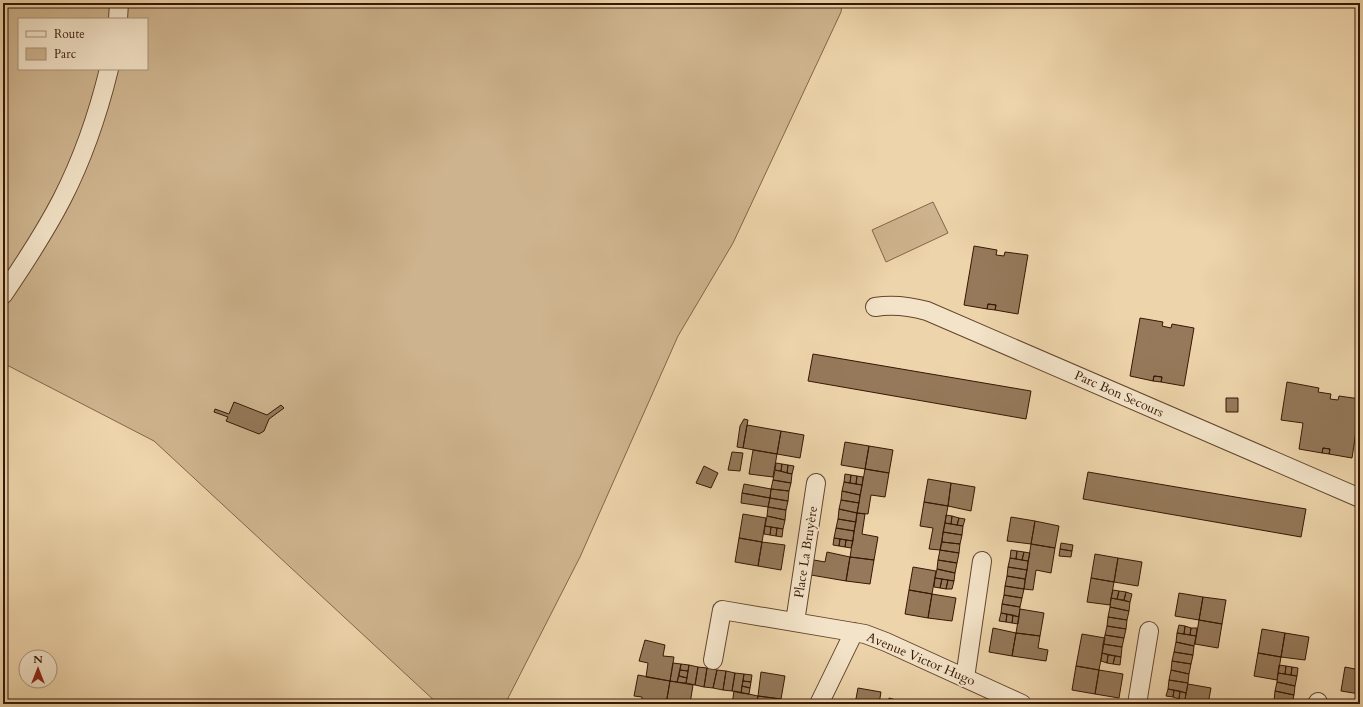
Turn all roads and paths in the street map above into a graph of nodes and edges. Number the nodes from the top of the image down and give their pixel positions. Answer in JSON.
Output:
{"nodes":[{"id":1,"x":119,"y":3,"type":"edge"},
{"id":2,"x":118,"y":18,"type":"edge"},
{"id":3,"x":109,"y":70,"type":"edge"},
{"id":4,"x":3,"y":295,"type":"edge"},
{"id":5,"x":875,"y":307,"type":"dead end"},
{"id":6,"x":816,"y":483,"type":"dead end"},
{"id":7,"x":1360,"y":498,"type":"edge"},
{"id":8,"x":982,"y":561,"type":"dead end"},
{"id":9,"x":795,"y":622,"type":"junction"},
{"id":10,"x":1149,"y":631,"type":"dead end"},
{"id":11,"x":854,"y":632,"type":"junction"},
{"id":12,"x":713,"y":660,"type":"dead end"},
{"id":13,"x":964,"y":678,"type":"junction"},
{"id":14,"x":819,"y":704,"type":"edge"},
{"id":15,"x":1022,"y":704,"type":"edge"},
{"id":16,"x":1137,"y":704,"type":"edge"}],
"edges":[{"from":1,"to":2,"type":"street"},
{"from":3,"to":4,"type":"street"},
{"from":5,"to":7,"type":"street","name":"Parc Bon Secours"},
{"from":6,"to":9,"type":"street","name":"Place La Bruyère"},
{"from":8,"to":13,"type":"street"},
{"from":9,"to":11,"type":"street","name":"Avenue Victor Hugo"},
{"from":9,"to":12,"type":"street","name":"Avenue Victor Hugo"},
{"from":10,"to":16,"type":"street"},
{"from":11,"to":13,"type":"street","name":"Avenue Victor Hugo"},
{"from":11,"to":14,"type":"street"},
{"from":13,"to":15,"type":"street","name":"Avenue Victor Hugo"}]}
